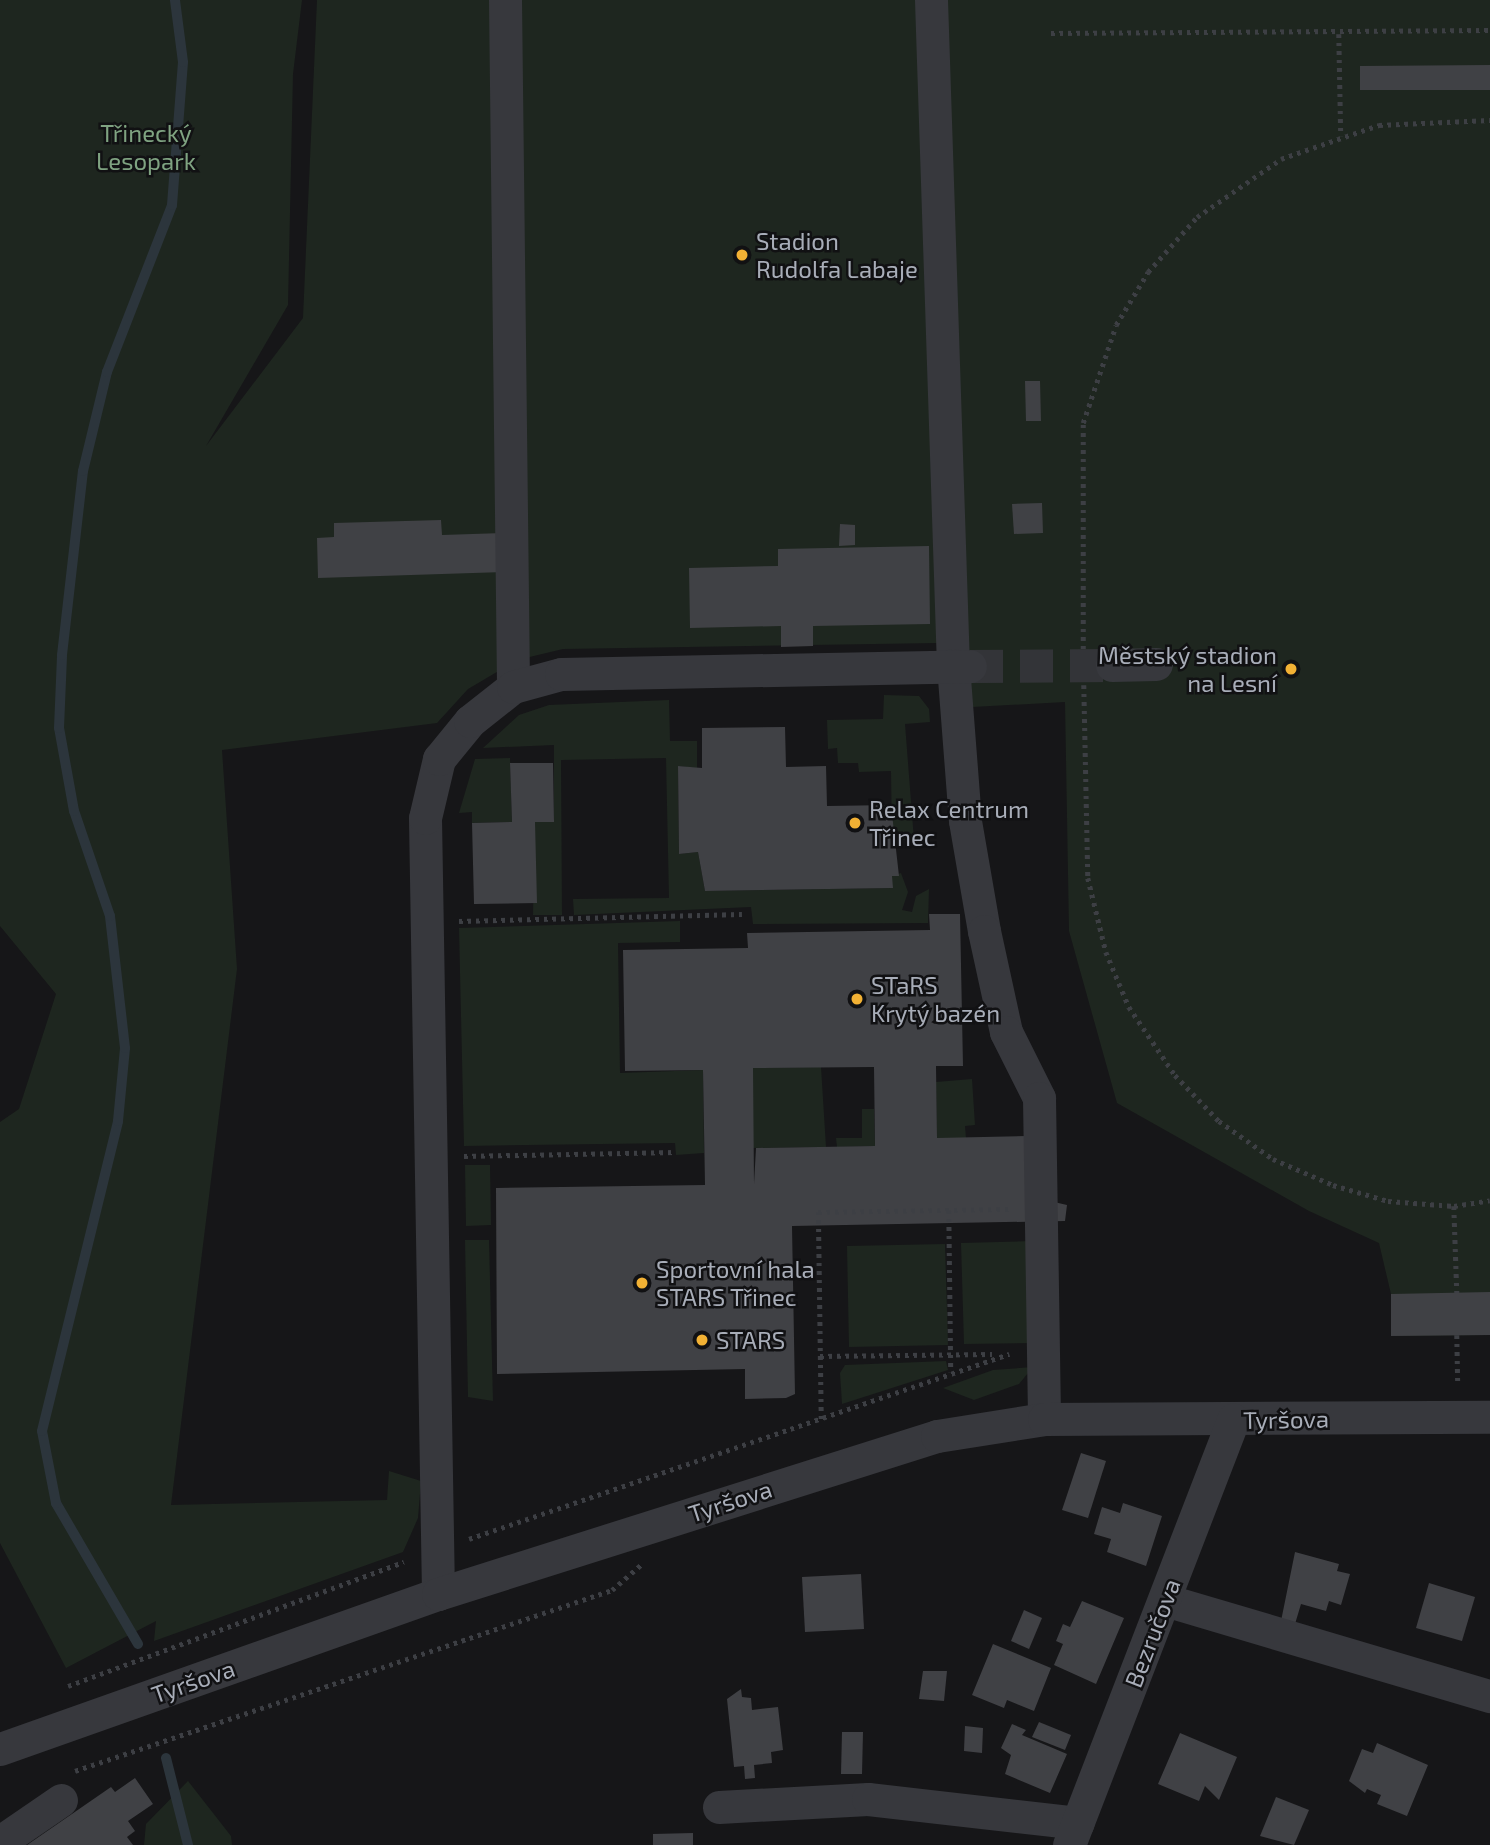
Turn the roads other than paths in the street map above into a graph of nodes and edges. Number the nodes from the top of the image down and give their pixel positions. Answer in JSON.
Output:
{"nodes":[{"id":1,"x":505,"y":0,"type":"edge"},
{"id":2,"x":931,"y":0,"type":"edge"},
{"id":3,"x":1093,"y":664,"type":"tunnel mouth"},
{"id":4,"x":1156,"y":664,"type":"dead end"},
{"id":5,"x":961,"y":665,"type":"junction"},
{"id":6,"x":513,"y":687,"type":"junction"},
{"id":7,"x":1474,"y":1417,"type":"edge"},
{"id":8,"x":1044,"y":1419,"type":"junction"},
{"id":9,"x":1233,"y":1420,"type":"junction"},
{"id":10,"x":438,"y":1594,"type":"junction"},
{"id":11,"x":1165,"y":1600,"type":"junction"},
{"id":12,"x":1490,"y":1696,"type":"edge"},
{"id":13,"x":0,"y":1749,"type":"edge"},
{"id":14,"x":66,"y":1786,"type":"road end"},
{"id":15,"x":719,"y":1807,"type":"dead end"},
{"id":16,"x":1074,"y":1834,"type":"edge"},
{"id":17,"x":0,"y":1842,"type":"edge"}],
"edges":[{"from":1,"to":6,"type":"street"},
{"from":2,"to":5,"type":"street"},
{"from":3,"to":4,"type":"street"},
{"from":5,"to":6,"type":"street"},
{"from":5,"to":8,"type":"street"},
{"from":6,"to":10,"type":"street"},
{"from":7,"to":9,"type":"street","name":"Tyršova"},
{"from":8,"to":9,"type":"street","name":"Tyršova"},
{"from":8,"to":10,"type":"street","name":"Tyršova"},
{"from":9,"to":11,"type":"street","name":"Bezručova"},
{"from":10,"to":13,"type":"street","name":"Tyršova"},
{"from":11,"to":12,"type":"street"},
{"from":11,"to":16,"type":"street","name":"Bezručova"},
{"from":14,"to":17,"type":"street"},
{"from":15,"to":16,"type":"street"}]}
